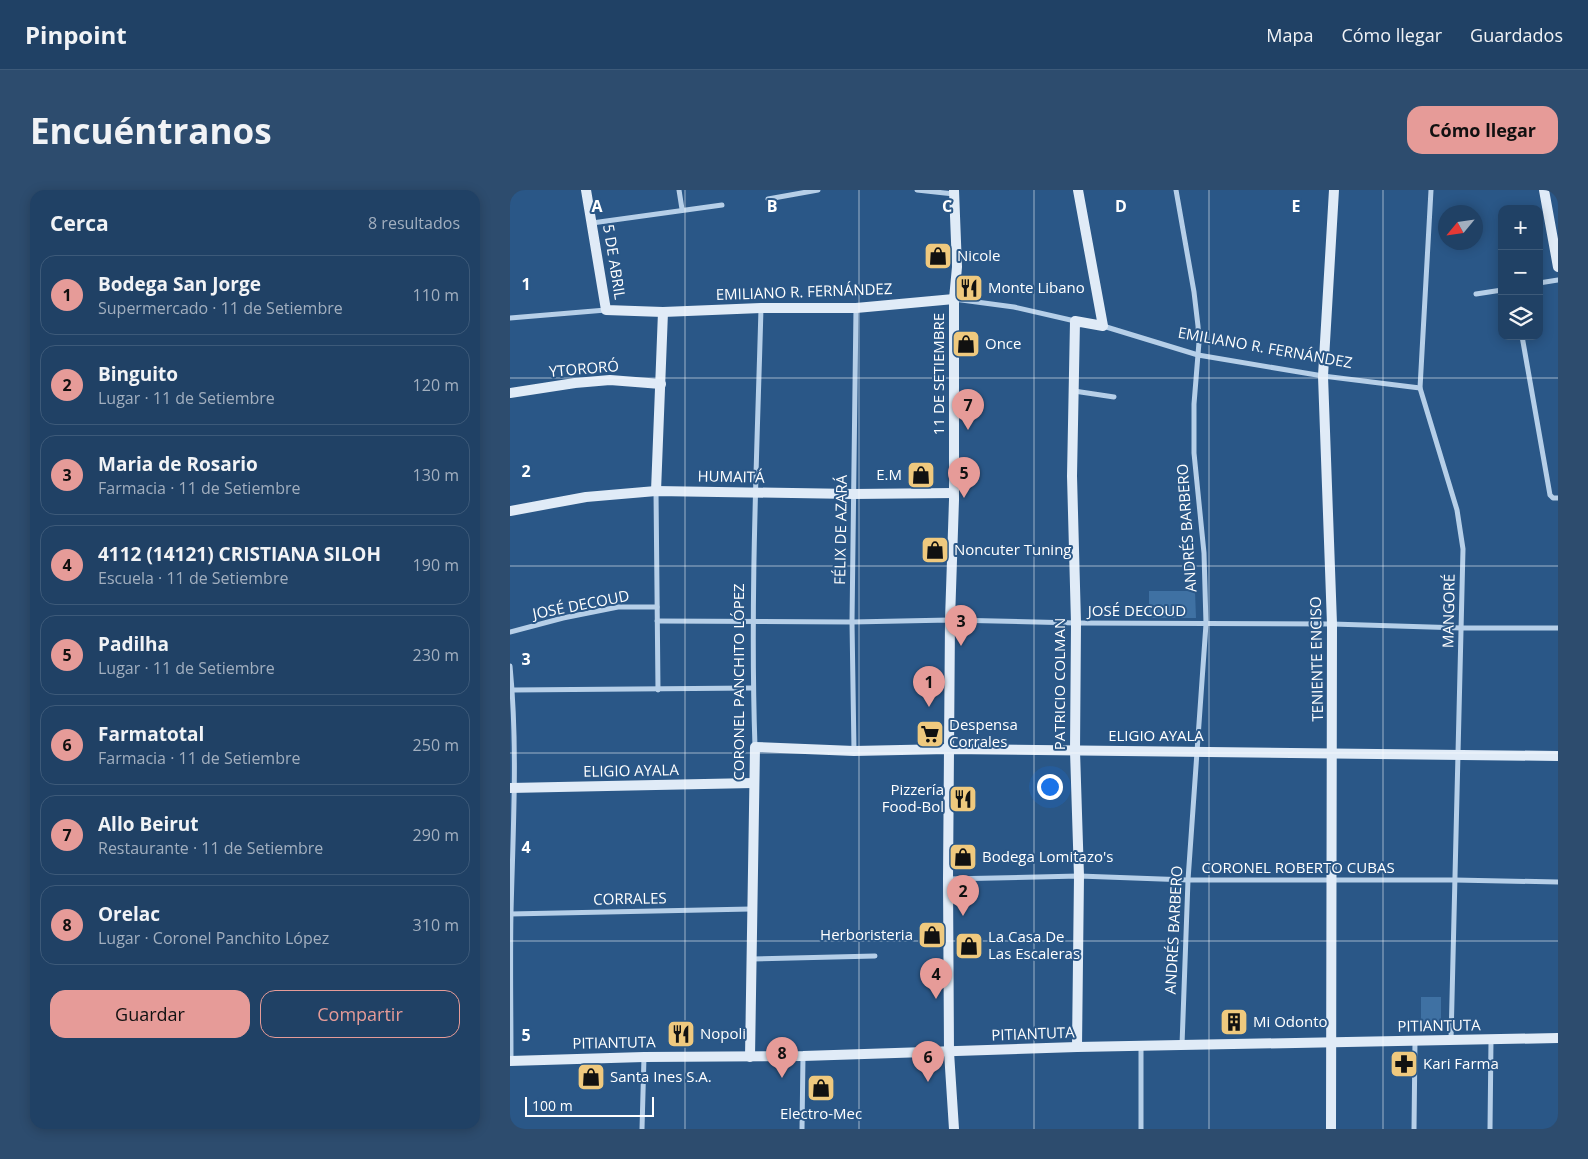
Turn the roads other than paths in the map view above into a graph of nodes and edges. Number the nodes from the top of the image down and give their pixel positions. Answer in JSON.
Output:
{"nodes":[{"id":1,"x":586,"y":190,"type":"edge"},
{"id":2,"x":679,"y":190,"type":"edge"},
{"id":3,"x":818,"y":190,"type":"edge"},
{"id":4,"x":917,"y":190,"type":"edge"},
{"id":5,"x":1078,"y":190,"type":"edge"},
{"id":6,"x":1176,"y":190,"type":"edge"},
{"id":7,"x":1334,"y":190,"type":"edge"},
{"id":8,"x":1431,"y":190,"type":"edge"},
{"id":9,"x":1544,"y":190,"type":"edge"},
{"id":10,"x":954,"y":192,"type":"edge"},
{"id":11,"x":768,"y":198,"type":"dead end"},
{"id":12,"x":722,"y":205,"type":"dead end"},
{"id":13,"x":682,"y":209,"type":"junction"},
{"id":14,"x":592,"y":223,"type":"junction"},
{"id":15,"x":1558,"y":267,"type":"edge"},
{"id":16,"x":1558,"y":280,"type":"edge"},
{"id":17,"x":1543,"y":283,"type":"edge"},
{"id":18,"x":1498,"y":291,"type":"edge"},
{"id":19,"x":1476,"y":294,"type":"dead end"},
{"id":20,"x":954,"y":299,"type":"junction"},
{"id":21,"x":761,"y":308,"type":"junction"},
{"id":22,"x":856,"y":308,"type":"junction"},
{"id":23,"x":606,"y":310,"type":"junction"},
{"id":24,"x":664,"y":312,"type":"junction"},
{"id":25,"x":510,"y":318,"type":"edge"},
{"id":26,"x":1075,"y":321,"type":"junction"},
{"id":27,"x":1103,"y":326,"type":"junction"},
{"id":28,"x":1523,"y":340,"type":"edge"},
{"id":29,"x":1198,"y":354,"type":"junction"},
{"id":30,"x":1323,"y":376,"type":"junction"},
{"id":31,"x":661,"y":384,"type":"junction"},
{"id":32,"x":1420,"y":388,"type":"junction"},
{"id":33,"x":1073,"y":391,"type":"junction"},
{"id":34,"x":510,"y":393,"type":"edge"},
{"id":35,"x":1114,"y":397,"type":"dead end"},
{"id":36,"x":656,"y":491,"type":"junction"},
{"id":37,"x":756,"y":493,"type":"junction"},
{"id":38,"x":854,"y":494,"type":"junction"},
{"id":39,"x":953,"y":494,"type":"junction"},
{"id":40,"x":1558,"y":498,"type":"edge"},
{"id":41,"x":510,"y":511,"type":"edge"},
{"id":42,"x":657,"y":607,"type":"junction"},
{"id":43,"x":950,"y":620,"type":"junction"},
{"id":44,"x":657,"y":621,"type":"junction"},
{"id":45,"x":754,"y":622,"type":"junction"},
{"id":46,"x":852,"y":622,"type":"junction"},
{"id":47,"x":1076,"y":623,"type":"junction"},
{"id":48,"x":1206,"y":624,"type":"junction"},
{"id":49,"x":1332,"y":624,"type":"junction"},
{"id":50,"x":1462,"y":628,"type":"junction"},
{"id":51,"x":1558,"y":628,"type":"edge"},
{"id":52,"x":510,"y":632,"type":"edge"},
{"id":53,"x":510,"y":666,"type":"edge"},
{"id":54,"x":753,"y":688,"type":"junction"},
{"id":55,"x":512,"y":690,"type":"junction"},
{"id":56,"x":658,"y":690,"type":"junction"},
{"id":57,"x":754,"y":747,"type":"junction"},
{"id":58,"x":948,"y":748,"type":"junction"},
{"id":59,"x":854,"y":751,"type":"junction"},
{"id":60,"x":1075,"y":751,"type":"junction"},
{"id":61,"x":1198,"y":752,"type":"junction"},
{"id":62,"x":1333,"y":753,"type":"junction"},
{"id":63,"x":1457,"y":755,"type":"junction"},
{"id":64,"x":1558,"y":756,"type":"edge"},
{"id":65,"x":753,"y":783,"type":"junction"},
{"id":66,"x":513,"y":788,"type":"edge"},
{"id":67,"x":1079,"y":876,"type":"junction"},
{"id":68,"x":948,"y":879,"type":"junction"},
{"id":69,"x":1188,"y":880,"type":"junction"},
{"id":70,"x":1455,"y":880,"type":"junction"},
{"id":71,"x":1331,"y":881,"type":"junction"},
{"id":72,"x":1558,"y":882,"type":"edge"},
{"id":73,"x":751,"y":909,"type":"junction"},
{"id":74,"x":510,"y":914,"type":"edge"},
{"id":75,"x":875,"y":956,"type":"dead end"},
{"id":76,"x":751,"y":959,"type":"junction"},
{"id":77,"x":1558,"y":1038,"type":"edge"},
{"id":78,"x":1451,"y":1040,"type":"junction"},
{"id":79,"x":1491,"y":1040,"type":"junction"},
{"id":80,"x":1415,"y":1041,"type":"junction"},
{"id":81,"x":1332,"y":1044,"type":"junction"},
{"id":82,"x":1182,"y":1045,"type":"junction"},
{"id":83,"x":1141,"y":1046,"type":"junction"},
{"id":84,"x":1077,"y":1047,"type":"junction"},
{"id":85,"x":949,"y":1052,"type":"junction"},
{"id":86,"x":803,"y":1056,"type":"junction"},
{"id":87,"x":644,"y":1057,"type":"junction"},
{"id":88,"x":750,"y":1057,"type":"junction"},
{"id":89,"x":510,"y":1061,"type":"edge"},
{"id":90,"x":642,"y":1129,"type":"edge"},
{"id":91,"x":802,"y":1129,"type":"edge"},
{"id":92,"x":954,"y":1129,"type":"edge"},
{"id":93,"x":1142,"y":1129,"type":"edge"},
{"id":94,"x":1331,"y":1129,"type":"edge"},
{"id":95,"x":1414,"y":1129,"type":"edge"},
{"id":96,"x":1490,"y":1129,"type":"edge"}],
"edges":[{"from":1,"to":14,"type":"street","name":"5 DE ABRIL"},
{"from":2,"to":13,"type":"street"},
{"from":3,"to":11,"type":"street"},
{"from":4,"to":10,"type":"street"},
{"from":5,"to":27,"type":"street"},
{"from":6,"to":29,"type":"street","name":"ANDRÉS BARBERO"},
{"from":7,"to":30,"type":"street","name":"TENIENTE ENCISO"},
{"from":8,"to":32,"type":"street","name":"MANGORÉ"},
{"from":9,"to":15,"type":"street"},
{"from":10,"to":20,"type":"street","name":"11 DE SETIEMBRE"},
{"from":12,"to":13,"type":"street"},
{"from":13,"to":14,"type":"street"},
{"from":14,"to":23,"type":"street","name":"5 DE ABRIL"},
{"from":16,"to":17,"type":"street"},
{"from":18,"to":19,"type":"street"},
{"from":20,"to":22,"type":"street","name":"EMILIANO R. FERNÁNDEZ"},
{"from":20,"to":26,"type":"street","name":"EMILIANO R. FERNÁNDEZ"},
{"from":20,"to":39,"type":"street","name":"11 DE SETIEMBRE"},
{"from":21,"to":22,"type":"street","name":"EMILIANO R. FERNÁNDEZ"},
{"from":21,"to":24,"type":"street","name":"EMILIANO R. FERNÁNDEZ"},
{"from":21,"to":37,"type":"street","name":"CORONEL PANCHITO LÓPEZ"},
{"from":22,"to":38,"type":"street","name":"FÉLIX DE AZARÁ"},
{"from":23,"to":24,"type":"street","name":"EMILIANO R. FERNÁNDEZ"},
{"from":23,"to":25,"type":"street","name":"EMILIANO R. FERNÁNDEZ"},
{"from":24,"to":31,"type":"street"},
{"from":26,"to":27,"type":"street","name":"EMILIANO R. FERNÁNDEZ"},
{"from":26,"to":33,"type":"street","name":"PATRICIO COLMAN"},
{"from":27,"to":29,"type":"street","name":"EMILIANO R. FERNÁNDEZ"},
{"from":28,"to":40,"type":"street"},
{"from":29,"to":30,"type":"street","name":"EMILIANO R. FERNÁNDEZ"},
{"from":29,"to":48,"type":"street","name":"ANDRÉS BARBERO"},
{"from":30,"to":32,"type":"street","name":"EMILIANO R. FERNÁNDEZ"},
{"from":30,"to":49,"type":"street","name":"TENIENTE ENCISO"},
{"from":31,"to":34,"type":"street","name":"YTORORÓ"},
{"from":31,"to":36,"type":"street"},
{"from":32,"to":50,"type":"street","name":"MANGORÉ"},
{"from":33,"to":35,"type":"street"},
{"from":33,"to":47,"type":"street","name":"PATRICIO COLMAN"},
{"from":36,"to":37,"type":"street","name":"HUMAITÁ"},
{"from":36,"to":41,"type":"street","name":"HUMAITÁ"},
{"from":36,"to":42,"type":"street"},
{"from":37,"to":38,"type":"street","name":"HUMAITÁ"},
{"from":37,"to":45,"type":"street","name":"CORONEL PANCHITO LÓPEZ"},
{"from":38,"to":39,"type":"street","name":"HUMAITÁ"},
{"from":38,"to":46,"type":"street","name":"FÉLIX DE AZARÁ"},
{"from":39,"to":43,"type":"street","name":"11 DE SETIEMBRE"},
{"from":42,"to":44,"type":"street"},
{"from":42,"to":52,"type":"street","name":"JOSÉ DECOUD"},
{"from":43,"to":46,"type":"street","name":"JOSÉ DECOUD"},
{"from":43,"to":47,"type":"street","name":"JOSÉ DECOUD"},
{"from":43,"to":58,"type":"street","name":"11 DE SETIEMBRE"},
{"from":44,"to":45,"type":"street","name":"JOSÉ DECOUD"},
{"from":44,"to":56,"type":"street"},
{"from":45,"to":46,"type":"street","name":"JOSÉ DECOUD"},
{"from":45,"to":54,"type":"street","name":"CORONEL PANCHITO LÓPEZ"},
{"from":46,"to":59,"type":"street","name":"FÉLIX DE AZARÁ"},
{"from":47,"to":48,"type":"street","name":"JOSÉ DECOUD"},
{"from":47,"to":60,"type":"street","name":"PATRICIO COLMAN"},
{"from":48,"to":49,"type":"street","name":"JOSÉ DECOUD"},
{"from":48,"to":61,"type":"street","name":"ANDRÉS BARBERO"},
{"from":49,"to":50,"type":"street","name":"JOSÉ DECOUD"},
{"from":49,"to":62,"type":"street","name":"TENIENTE ENCISO"},
{"from":50,"to":51,"type":"street","name":"JOSÉ DECOUD"},
{"from":50,"to":63,"type":"street","name":"MANGORÉ"},
{"from":53,"to":55,"type":"street"},
{"from":54,"to":56,"type":"street"},
{"from":54,"to":57,"type":"street","name":"CORONEL PANCHITO LÓPEZ"},
{"from":55,"to":56,"type":"street"},
{"from":55,"to":66,"type":"street"},
{"from":57,"to":59,"type":"street","name":"ELIGIO AYALA"},
{"from":57,"to":65,"type":"street","name":"CORONEL PANCHITO LÓPEZ"},
{"from":58,"to":59,"type":"street","name":"ELIGIO AYALA"},
{"from":58,"to":60,"type":"street","name":"ELIGIO AYALA"},
{"from":58,"to":68,"type":"street","name":"11 DE SETIEMBRE"},
{"from":60,"to":61,"type":"street","name":"ELIGIO AYALA"},
{"from":60,"to":67,"type":"street","name":"PATRICIO COLMAN"},
{"from":61,"to":62,"type":"street","name":"ELIGIO AYALA"},
{"from":61,"to":69,"type":"street","name":"ANDRÉS BARBERO"},
{"from":62,"to":63,"type":"street","name":"ELIGIO AYALA"},
{"from":62,"to":71,"type":"street","name":"TENIENTE ENCISO"},
{"from":63,"to":64,"type":"street","name":"ELIGIO AYALA"},
{"from":63,"to":70,"type":"street","name":"MANGORÉ"},
{"from":65,"to":66,"type":"street","name":"ELIGIO AYALA"},
{"from":65,"to":73,"type":"street","name":"CORONEL PANCHITO LÓPEZ"},
{"from":66,"to":74,"type":"street"},
{"from":67,"to":68,"type":"street","name":"CORONEL ROBERTO CUBAS"},
{"from":67,"to":69,"type":"street","name":"CORONEL ROBERTO CUBAS"},
{"from":67,"to":84,"type":"street","name":"PATRICIO COLMAN"},
{"from":68,"to":85,"type":"street","name":"11 DE SETIEMBRE"},
{"from":69,"to":71,"type":"street","name":"CORONEL ROBERTO CUBAS"},
{"from":69,"to":82,"type":"street","name":"ANDRÉS BARBERO"},
{"from":70,"to":71,"type":"street","name":"CORONEL ROBERTO CUBAS"},
{"from":70,"to":72,"type":"street","name":"CORONEL ROBERTO CUBAS"},
{"from":70,"to":78,"type":"street","name":"MANGORÉ"},
{"from":71,"to":81,"type":"street","name":"TENIENTE ENCISO"},
{"from":73,"to":74,"type":"street","name":"CORRALES"},
{"from":73,"to":76,"type":"street","name":"CORONEL PANCHITO LÓPEZ"},
{"from":74,"to":89,"type":"street"},
{"from":75,"to":76,"type":"street"},
{"from":76,"to":88,"type":"street","name":"CORONEL PANCHITO LÓPEZ"},
{"from":77,"to":79,"type":"street","name":"PITIANTUTA"},
{"from":78,"to":79,"type":"street","name":"PITIANTUTA"},
{"from":78,"to":80,"type":"street","name":"PITIANTUTA"},
{"from":79,"to":96,"type":"street"},
{"from":80,"to":81,"type":"street","name":"PITIANTUTA"},
{"from":80,"to":95,"type":"street"},
{"from":81,"to":82,"type":"street","name":"PITIANTUTA"},
{"from":81,"to":94,"type":"street","name":"TENIENTE ENCISO"},
{"from":82,"to":83,"type":"street","name":"PITIANTUTA"},
{"from":83,"to":84,"type":"street","name":"PITIANTUTA"},
{"from":83,"to":93,"type":"street"},
{"from":84,"to":85,"type":"street","name":"PITIANTUTA"},
{"from":85,"to":86,"type":"street","name":"PITIANTUTA"},
{"from":85,"to":92,"type":"street","name":"11 DE SETIEMBRE"},
{"from":86,"to":88,"type":"street","name":"PITIANTUTA"},
{"from":86,"to":91,"type":"street"},
{"from":87,"to":88,"type":"street","name":"PITIANTUTA"},
{"from":87,"to":89,"type":"street","name":"PITIANTUTA"},
{"from":87,"to":90,"type":"street"}]}
